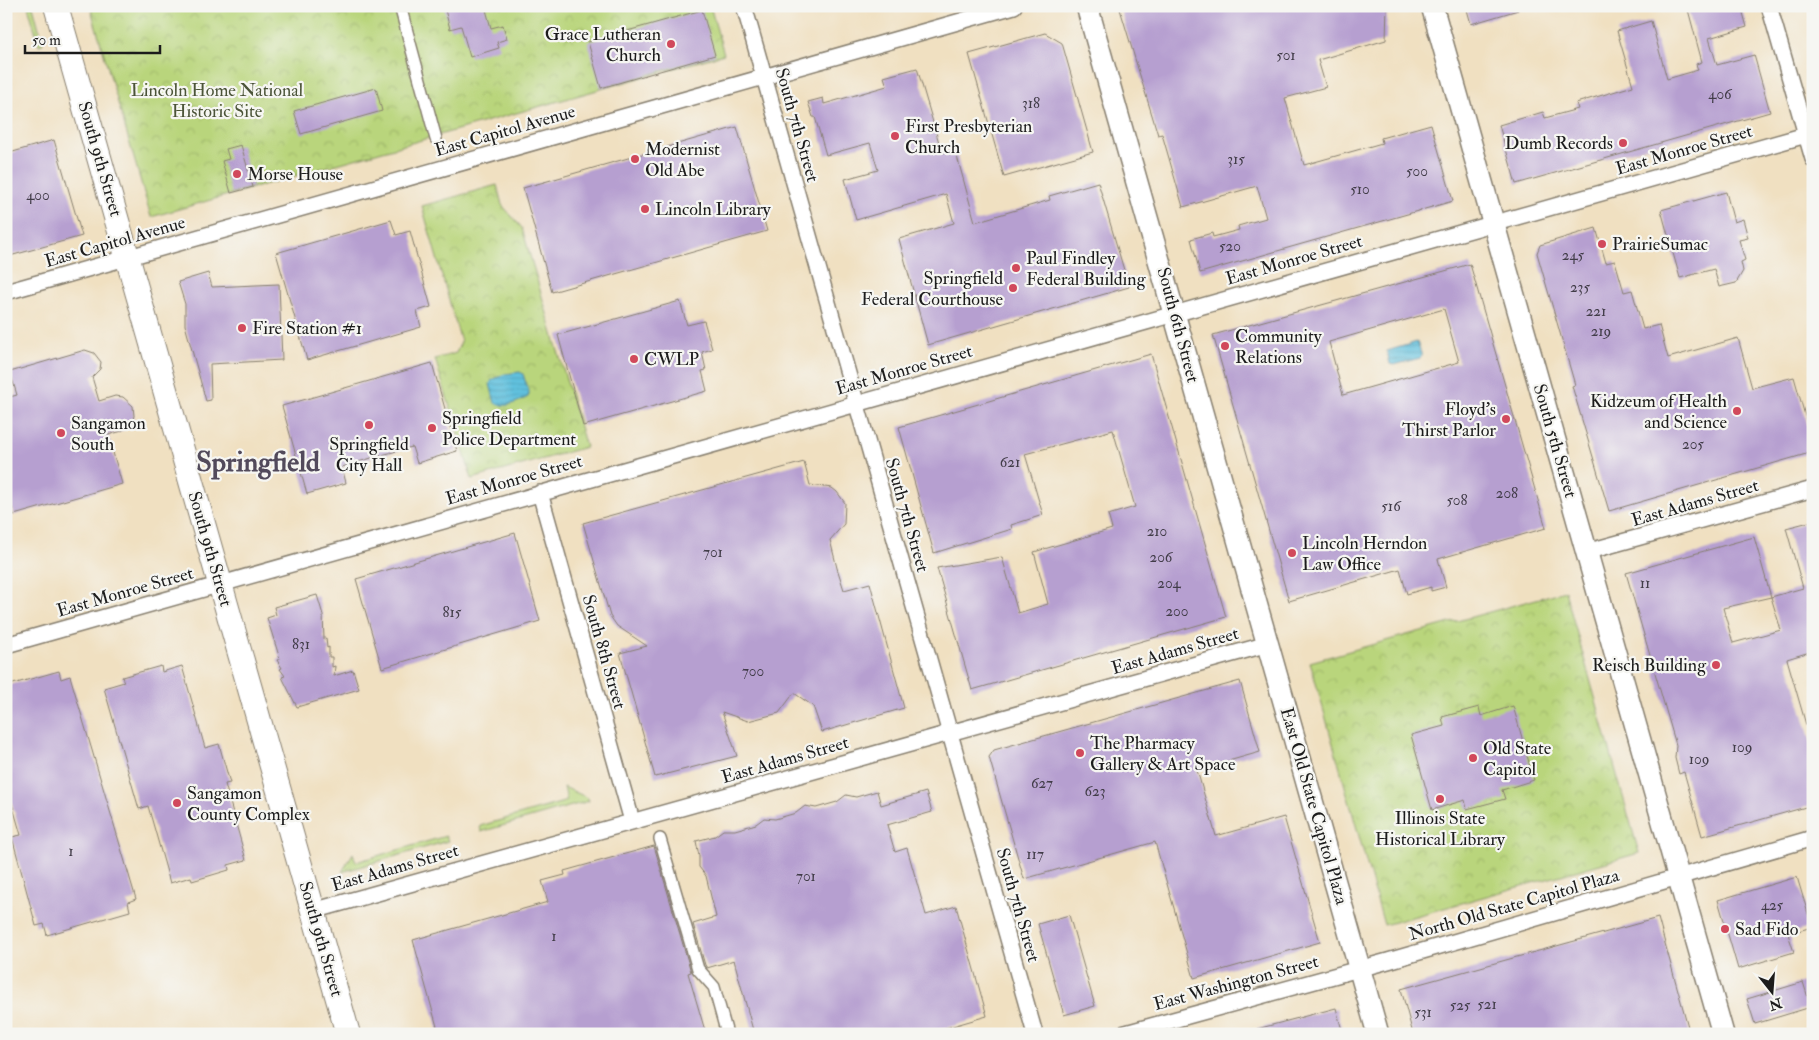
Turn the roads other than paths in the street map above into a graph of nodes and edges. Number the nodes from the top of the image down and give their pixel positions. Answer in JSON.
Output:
{"nodes":[{"id":1,"x":56,"y":6,"type":"edge"},
{"id":2,"x":400,"y":6,"type":"edge"},
{"id":3,"x":744,"y":6,"type":"edge"},
{"id":4,"x":1014,"y":6,"type":"edge"},
{"id":5,"x":1087,"y":6,"type":"edge"},
{"id":6,"x":1432,"y":6,"type":"edge"},
{"id":7,"x":1769,"y":6,"type":"edge"},
{"id":8,"x":764,"y":78,"type":"junction"},
{"id":9,"x":1809,"y":134,"type":"edge"},
{"id":10,"x":436,"y":139,"type":"dead end"},
{"id":11,"x":1813,"y":159,"type":"edge"},
{"id":12,"x":1493,"y":223,"type":"junction"},
{"id":13,"x":128,"y":259,"type":"junction"},
{"id":14,"x":6,"y":292,"type":"edge"},
{"id":15,"x":1174,"y":314,"type":"junction"},
{"id":16,"x":856,"y":403,"type":"junction"},
{"id":17,"x":1813,"y":489,"type":"edge"},
{"id":18,"x":540,"y":493,"type":"junction"},
{"id":19,"x":1586,"y":552,"type":"junction"},
{"id":20,"x":220,"y":584,"type":"junction"},
{"id":21,"x":1268,"y":644,"type":"junction"},
{"id":22,"x":6,"y":645,"type":"edge"},
{"id":23,"x":950,"y":734,"type":"junction"},
{"id":24,"x":632,"y":821,"type":"junction"},
{"id":25,"x":1813,"y":838,"type":"edge"},
{"id":26,"x":660,"y":839,"type":"dead end"},
{"id":27,"x":1678,"y":876,"type":"junction"},
{"id":28,"x":313,"y":911,"type":"junction"},
{"id":29,"x":1360,"y":969,"type":"junction"},
{"id":30,"x":348,"y":1034,"type":"edge"},
{"id":31,"x":728,"y":1034,"type":"edge"},
{"id":32,"x":1035,"y":1034,"type":"edge"},
{"id":33,"x":1122,"y":1034,"type":"edge"},
{"id":34,"x":1378,"y":1034,"type":"edge"},
{"id":35,"x":1723,"y":1034,"type":"edge"}],
"edges":[{"from":1,"to":13,"type":"main road","name":"South 9th Street"},
{"from":2,"to":10,"type":"street"},
{"from":3,"to":8,"type":"street","name":"South 7th Street"},
{"from":4,"to":8,"type":"street","name":"East Capitol Avenue"},
{"from":5,"to":15,"type":"main road","name":"South 6th Street"},
{"from":6,"to":12,"type":"main road","name":"South 5th Street"},
{"from":7,"to":9,"type":"street"},
{"from":8,"to":13,"type":"street","name":"East Capitol Avenue"},
{"from":8,"to":16,"type":"street","name":"South 7th Street"},
{"from":9,"to":11,"type":"street"},
{"from":9,"to":12,"type":"street","name":"East Monroe Street"},
{"from":12,"to":15,"type":"street","name":"East Monroe Street"},
{"from":12,"to":19,"type":"main road","name":"South 5th Street"},
{"from":13,"to":14,"type":"street","name":"East Capitol Avenue"},
{"from":13,"to":20,"type":"main road","name":"South 9th Street"},
{"from":15,"to":16,"type":"street","name":"East Monroe Street"},
{"from":15,"to":21,"type":"main road","name":"South 6th Street"},
{"from":16,"to":18,"type":"street","name":"East Monroe Street"},
{"from":16,"to":23,"type":"street","name":"South 7th Street"},
{"from":17,"to":19,"type":"street","name":"East Adams Street"},
{"from":18,"to":20,"type":"street","name":"East Monroe Street"},
{"from":18,"to":24,"type":"street","name":"South 8th Street"},
{"from":19,"to":27,"type":"main road","name":"South 5th Street"},
{"from":20,"to":22,"type":"street","name":"East Monroe Street"},
{"from":20,"to":28,"type":"main road","name":"South 9th Street"},
{"from":21,"to":23,"type":"street","name":"East Adams Street"},
{"from":21,"to":29,"type":"main road","name":"East Old State Capitol Plaza"},
{"from":23,"to":24,"type":"street","name":"East Adams Street"},
{"from":23,"to":32,"type":"street","name":"South 7th Street"},
{"from":24,"to":28,"type":"street","name":"East Adams Street"},
{"from":25,"to":27,"type":"street"},
{"from":26,"to":31,"type":"street"},
{"from":27,"to":29,"type":"street","name":"North Old State Capitol Plaza"},
{"from":27,"to":35,"type":"main road","name":"South 5th Street"},
{"from":28,"to":30,"type":"main road","name":"South 9th Street"},
{"from":29,"to":33,"type":"street","name":"East Washington Street"},
{"from":29,"to":34,"type":"main road","name":"East Old State Capitol Plaza"}]}
